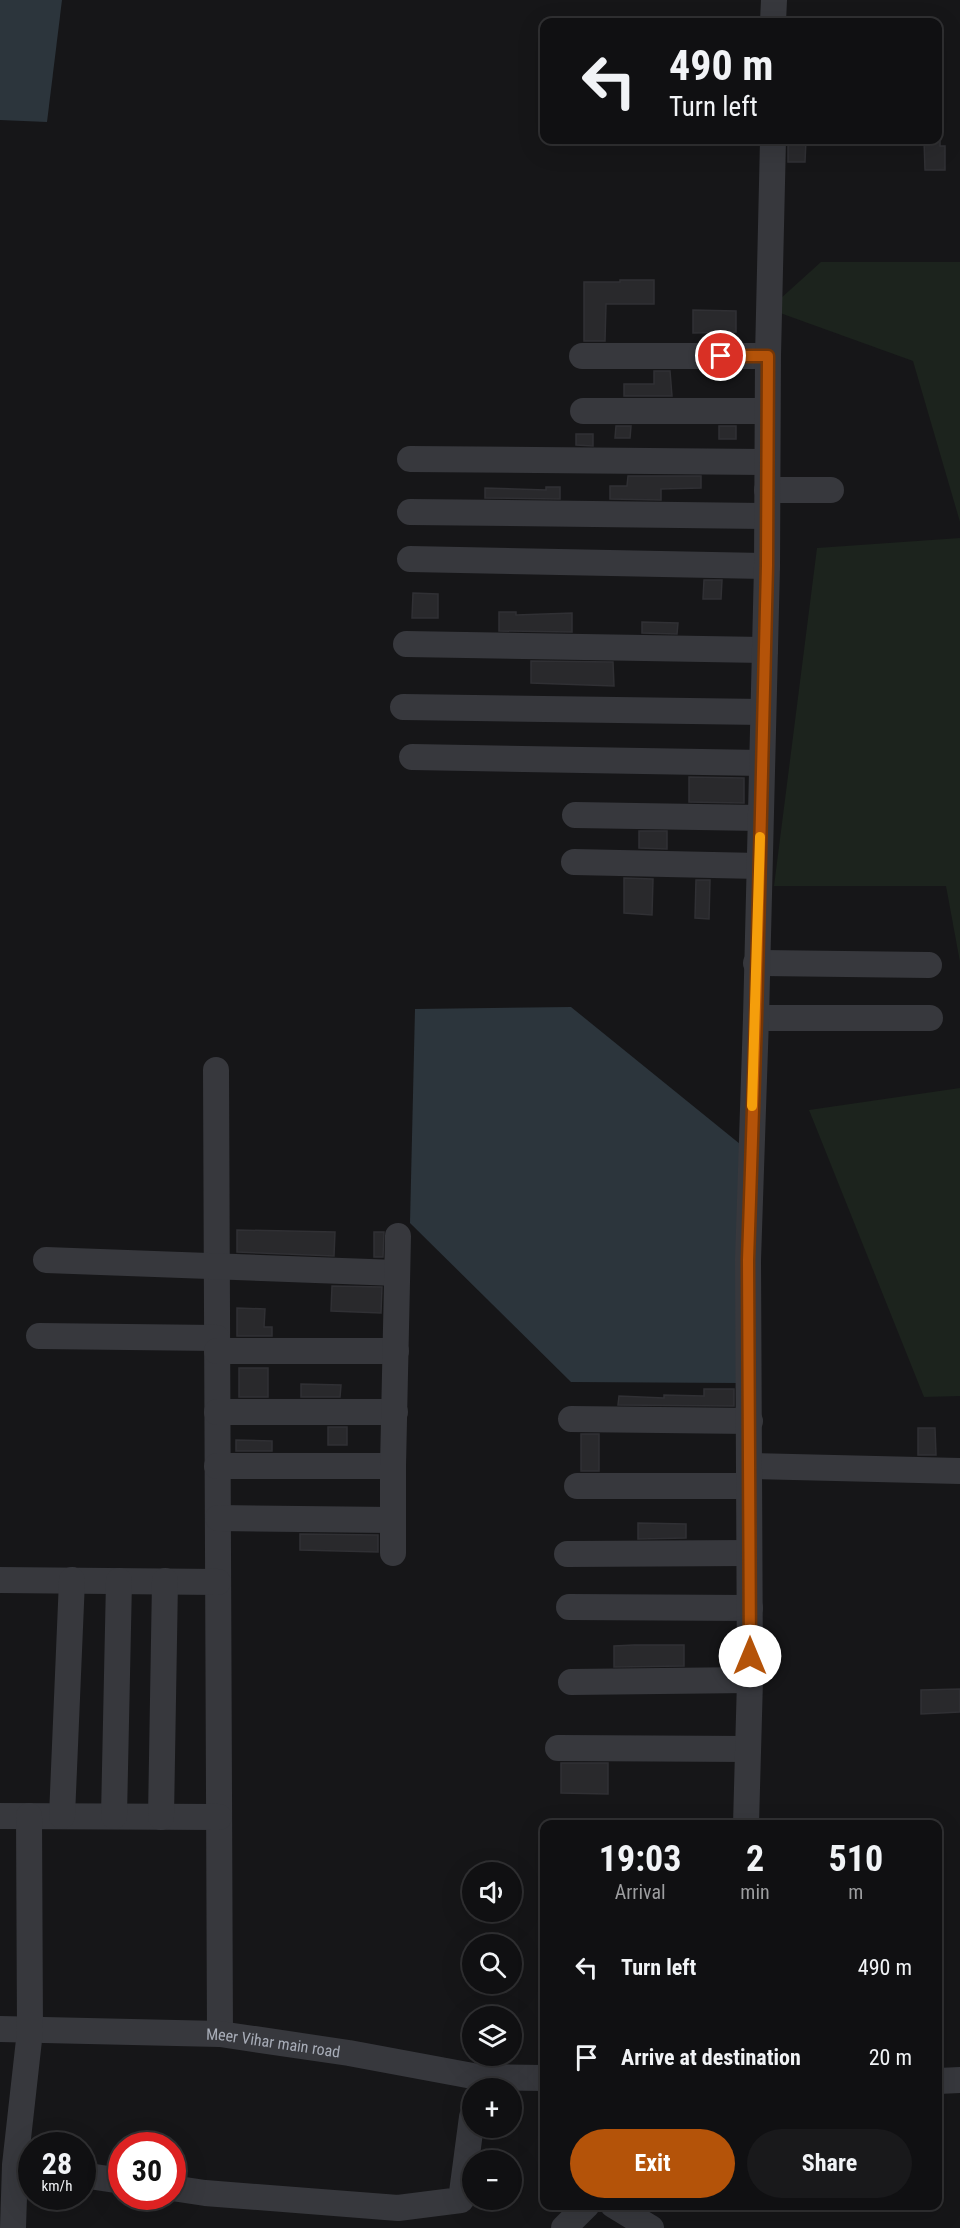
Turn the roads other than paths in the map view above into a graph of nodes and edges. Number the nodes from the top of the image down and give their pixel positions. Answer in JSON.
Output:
{"nodes":[{"id":1,"x":774,"y":0,"type":"edge"},
{"id":2,"x":773,"y":18,"type":"edge"},
{"id":3,"x":773,"y":144,"type":"edge"},
{"id":4,"x":582,"y":356,"type":"dead end"},
{"id":5,"x":768,"y":356,"type":"junction"},
{"id":6,"x":584,"y":411,"type":"dead end"},
{"id":7,"x":767,"y":411,"type":"junction"},
{"id":8,"x":410,"y":459,"type":"dead end"},
{"id":9,"x":767,"y":462,"type":"junction"},
{"id":10,"x":767,"y":490,"type":"junction"},
{"id":11,"x":831,"y":490,"type":"dead end"},
{"id":12,"x":410,"y":512,"type":"dead end"},
{"id":13,"x":766,"y":516,"type":"junction"},
{"id":14,"x":410,"y":559,"type":"dead end"},
{"id":15,"x":767,"y":566,"type":"junction"},
{"id":16,"x":406,"y":644,"type":"dead end"},
{"id":17,"x":765,"y":650,"type":"junction"},
{"id":18,"x":403,"y":707,"type":"dead end"},
{"id":19,"x":763,"y":712,"type":"junction"},
{"id":20,"x":412,"y":756,"type":"dead end"},
{"id":21,"x":762,"y":763,"type":"junction"},
{"id":22,"x":575,"y":815,"type":"dead end"},
{"id":23,"x":760,"y":818,"type":"junction"},
{"id":24,"x":574,"y":862,"type":"dead end"},
{"id":25,"x":759,"y":866,"type":"junction"},
{"id":26,"x":756,"y":963,"type":"junction"},
{"id":27,"x":929,"y":965,"type":"dead end"},
{"id":28,"x":756,"y":1018,"type":"junction"},
{"id":29,"x":930,"y":1018,"type":"dead end"},
{"id":30,"x":216,"y":1070,"type":"dead end"},
{"id":31,"x":398,"y":1236,"type":"dead end"},
{"id":32,"x":46,"y":1260,"type":"dead end"},
{"id":33,"x":216,"y":1268,"type":"junction"},
{"id":34,"x":398,"y":1273,"type":"junction"},
{"id":35,"x":39,"y":1336,"type":"dead end"},
{"id":36,"x":217,"y":1345,"type":"junction"},
{"id":37,"x":396,"y":1351,"type":"junction"},
{"id":38,"x":217,"y":1412,"type":"junction"},
{"id":39,"x":395,"y":1412,"type":"junction"},
{"id":40,"x":571,"y":1419,"type":"dead end"},
{"id":41,"x":750,"y":1421,"type":"junction"},
{"id":42,"x":217,"y":1466,"type":"junction"},
{"id":43,"x":393,"y":1466,"type":"junction"},
{"id":44,"x":960,"y":1471,"type":"edge"},
{"id":45,"x":749,"y":1476,"type":"junction"},
{"id":46,"x":577,"y":1486,"type":"dead end"},
{"id":47,"x":218,"y":1518,"type":"junction"},
{"id":48,"x":392,"y":1520,"type":"junction"},
{"id":49,"x":393,"y":1552,"type":"dead end"},
{"id":50,"x":749,"y":1553,"type":"junction"},
{"id":51,"x":567,"y":1554,"type":"dead end"},
{"id":52,"x":0,"y":1580,"type":"edge"},
{"id":53,"x":72,"y":1580,"type":"junction"},
{"id":54,"x":119,"y":1581,"type":"junction"},
{"id":55,"x":165,"y":1581,"type":"junction"},
{"id":56,"x":218,"y":1581,"type":"junction"},
{"id":57,"x":569,"y":1607,"type":"dead end"},
{"id":58,"x":750,"y":1608,"type":"junction"},
{"id":59,"x":750,"y":1680,"type":"junction"},
{"id":60,"x":571,"y":1682,"type":"dead end"},
{"id":61,"x":558,"y":1748,"type":"dead end"},
{"id":62,"x":748,"y":1749,"type":"junction"},
{"id":63,"x":0,"y":1816,"type":"edge"},
{"id":64,"x":29,"y":1816,"type":"junction"},
{"id":65,"x":62,"y":1816,"type":"junction"},
{"id":66,"x":114,"y":1816,"type":"junction"},
{"id":67,"x":161,"y":1816,"type":"junction"},
{"id":68,"x":219,"y":1817,"type":"junction"},
{"id":69,"x":746,"y":1820,"type":"edge"},
{"id":70,"x":0,"y":2029,"type":"edge"},
{"id":71,"x":30,"y":2031,"type":"junction"},
{"id":72,"x":220,"y":2034,"type":"junction"},
{"id":73,"x":540,"y":2078,"type":"edge"},
{"id":74,"x":462,"y":2079,"type":"edge"},
{"id":75,"x":522,"y":2079,"type":"edge"},
{"id":76,"x":960,"y":2080,"type":"edge"},
{"id":77,"x":942,"y":2081,"type":"edge"},
{"id":78,"x":25,"y":2132,"type":"edge"},
{"id":79,"x":469,"y":2138,"type":"edge"},
{"id":80,"x":186,"y":2190,"type":"edge"},
{"id":81,"x":18,"y":2198,"type":"edge"},
{"id":82,"x":582,"y":2210,"type":"edge"},
{"id":83,"x":621,"y":2210,"type":"edge"},
{"id":84,"x":13,"y":2228,"type":"edge"},
{"id":85,"x":564,"y":2228,"type":"edge"},
{"id":86,"x":651,"y":2228,"type":"edge"}],
"edges":[{"from":1,"to":2,"type":"street"},
{"from":3,"to":5,"type":"street"},
{"from":4,"to":5,"type":"street"},
{"from":5,"to":7,"type":"street"},
{"from":6,"to":7,"type":"street"},
{"from":7,"to":9,"type":"street"},
{"from":8,"to":9,"type":"street"},
{"from":9,"to":10,"type":"street"},
{"from":10,"to":11,"type":"street"},
{"from":10,"to":13,"type":"street"},
{"from":12,"to":13,"type":"street"},
{"from":13,"to":15,"type":"street"},
{"from":14,"to":15,"type":"street"},
{"from":15,"to":17,"type":"street"},
{"from":16,"to":17,"type":"street"},
{"from":17,"to":19,"type":"street"},
{"from":18,"to":19,"type":"street"},
{"from":19,"to":21,"type":"street"},
{"from":20,"to":21,"type":"street"},
{"from":21,"to":23,"type":"street"},
{"from":22,"to":23,"type":"street"},
{"from":23,"to":25,"type":"street"},
{"from":24,"to":25,"type":"street"},
{"from":25,"to":26,"type":"street"},
{"from":26,"to":27,"type":"street"},
{"from":26,"to":28,"type":"street"},
{"from":28,"to":29,"type":"street"},
{"from":28,"to":41,"type":"street"},
{"from":30,"to":33,"type":"street"},
{"from":31,"to":34,"type":"street"},
{"from":32,"to":33,"type":"street"},
{"from":33,"to":34,"type":"street"},
{"from":33,"to":36,"type":"street"},
{"from":34,"to":37,"type":"street"},
{"from":35,"to":36,"type":"street"},
{"from":36,"to":37,"type":"street"},
{"from":36,"to":38,"type":"street"},
{"from":37,"to":39,"type":"street"},
{"from":38,"to":39,"type":"street"},
{"from":38,"to":42,"type":"street"},
{"from":39,"to":43,"type":"street"},
{"from":40,"to":41,"type":"street"},
{"from":41,"to":45,"type":"street"},
{"from":42,"to":43,"type":"street"},
{"from":42,"to":47,"type":"street"},
{"from":43,"to":48,"type":"street"},
{"from":44,"to":45,"type":"street"},
{"from":45,"to":46,"type":"street"},
{"from":45,"to":50,"type":"street"},
{"from":47,"to":48,"type":"street"},
{"from":47,"to":56,"type":"street"},
{"from":48,"to":49,"type":"street"},
{"from":50,"to":51,"type":"street"},
{"from":50,"to":58,"type":"street"},
{"from":52,"to":53,"type":"street"},
{"from":53,"to":54,"type":"street"},
{"from":53,"to":65,"type":"street"},
{"from":54,"to":55,"type":"street"},
{"from":54,"to":66,"type":"street"},
{"from":55,"to":56,"type":"street"},
{"from":55,"to":67,"type":"street"},
{"from":56,"to":68,"type":"street"},
{"from":57,"to":58,"type":"street"},
{"from":58,"to":59,"type":"street"},
{"from":59,"to":60,"type":"street"},
{"from":59,"to":62,"type":"street"},
{"from":61,"to":62,"type":"street"},
{"from":62,"to":69,"type":"street"},
{"from":63,"to":64,"type":"street"},
{"from":64,"to":65,"type":"street"},
{"from":64,"to":71,"type":"street"},
{"from":65,"to":66,"type":"street"},
{"from":66,"to":67,"type":"street"},
{"from":67,"to":68,"type":"street"},
{"from":68,"to":72,"type":"street"},
{"from":70,"to":71,"type":"street","name":"Meer Vihar main road"},
{"from":71,"to":72,"type":"street","name":"Meer Vihar main road"},
{"from":71,"to":78,"type":"street"},
{"from":72,"to":74,"type":"street","name":"Meer Vihar main road"},
{"from":73,"to":75,"type":"street","name":"Meer Vihar main road"},
{"from":76,"to":77,"type":"street"},
{"from":79,"to":80,"type":"street"},
{"from":81,"to":84,"type":"street"},
{"from":82,"to":85,"type":"street"},
{"from":83,"to":86,"type":"street"}]}
